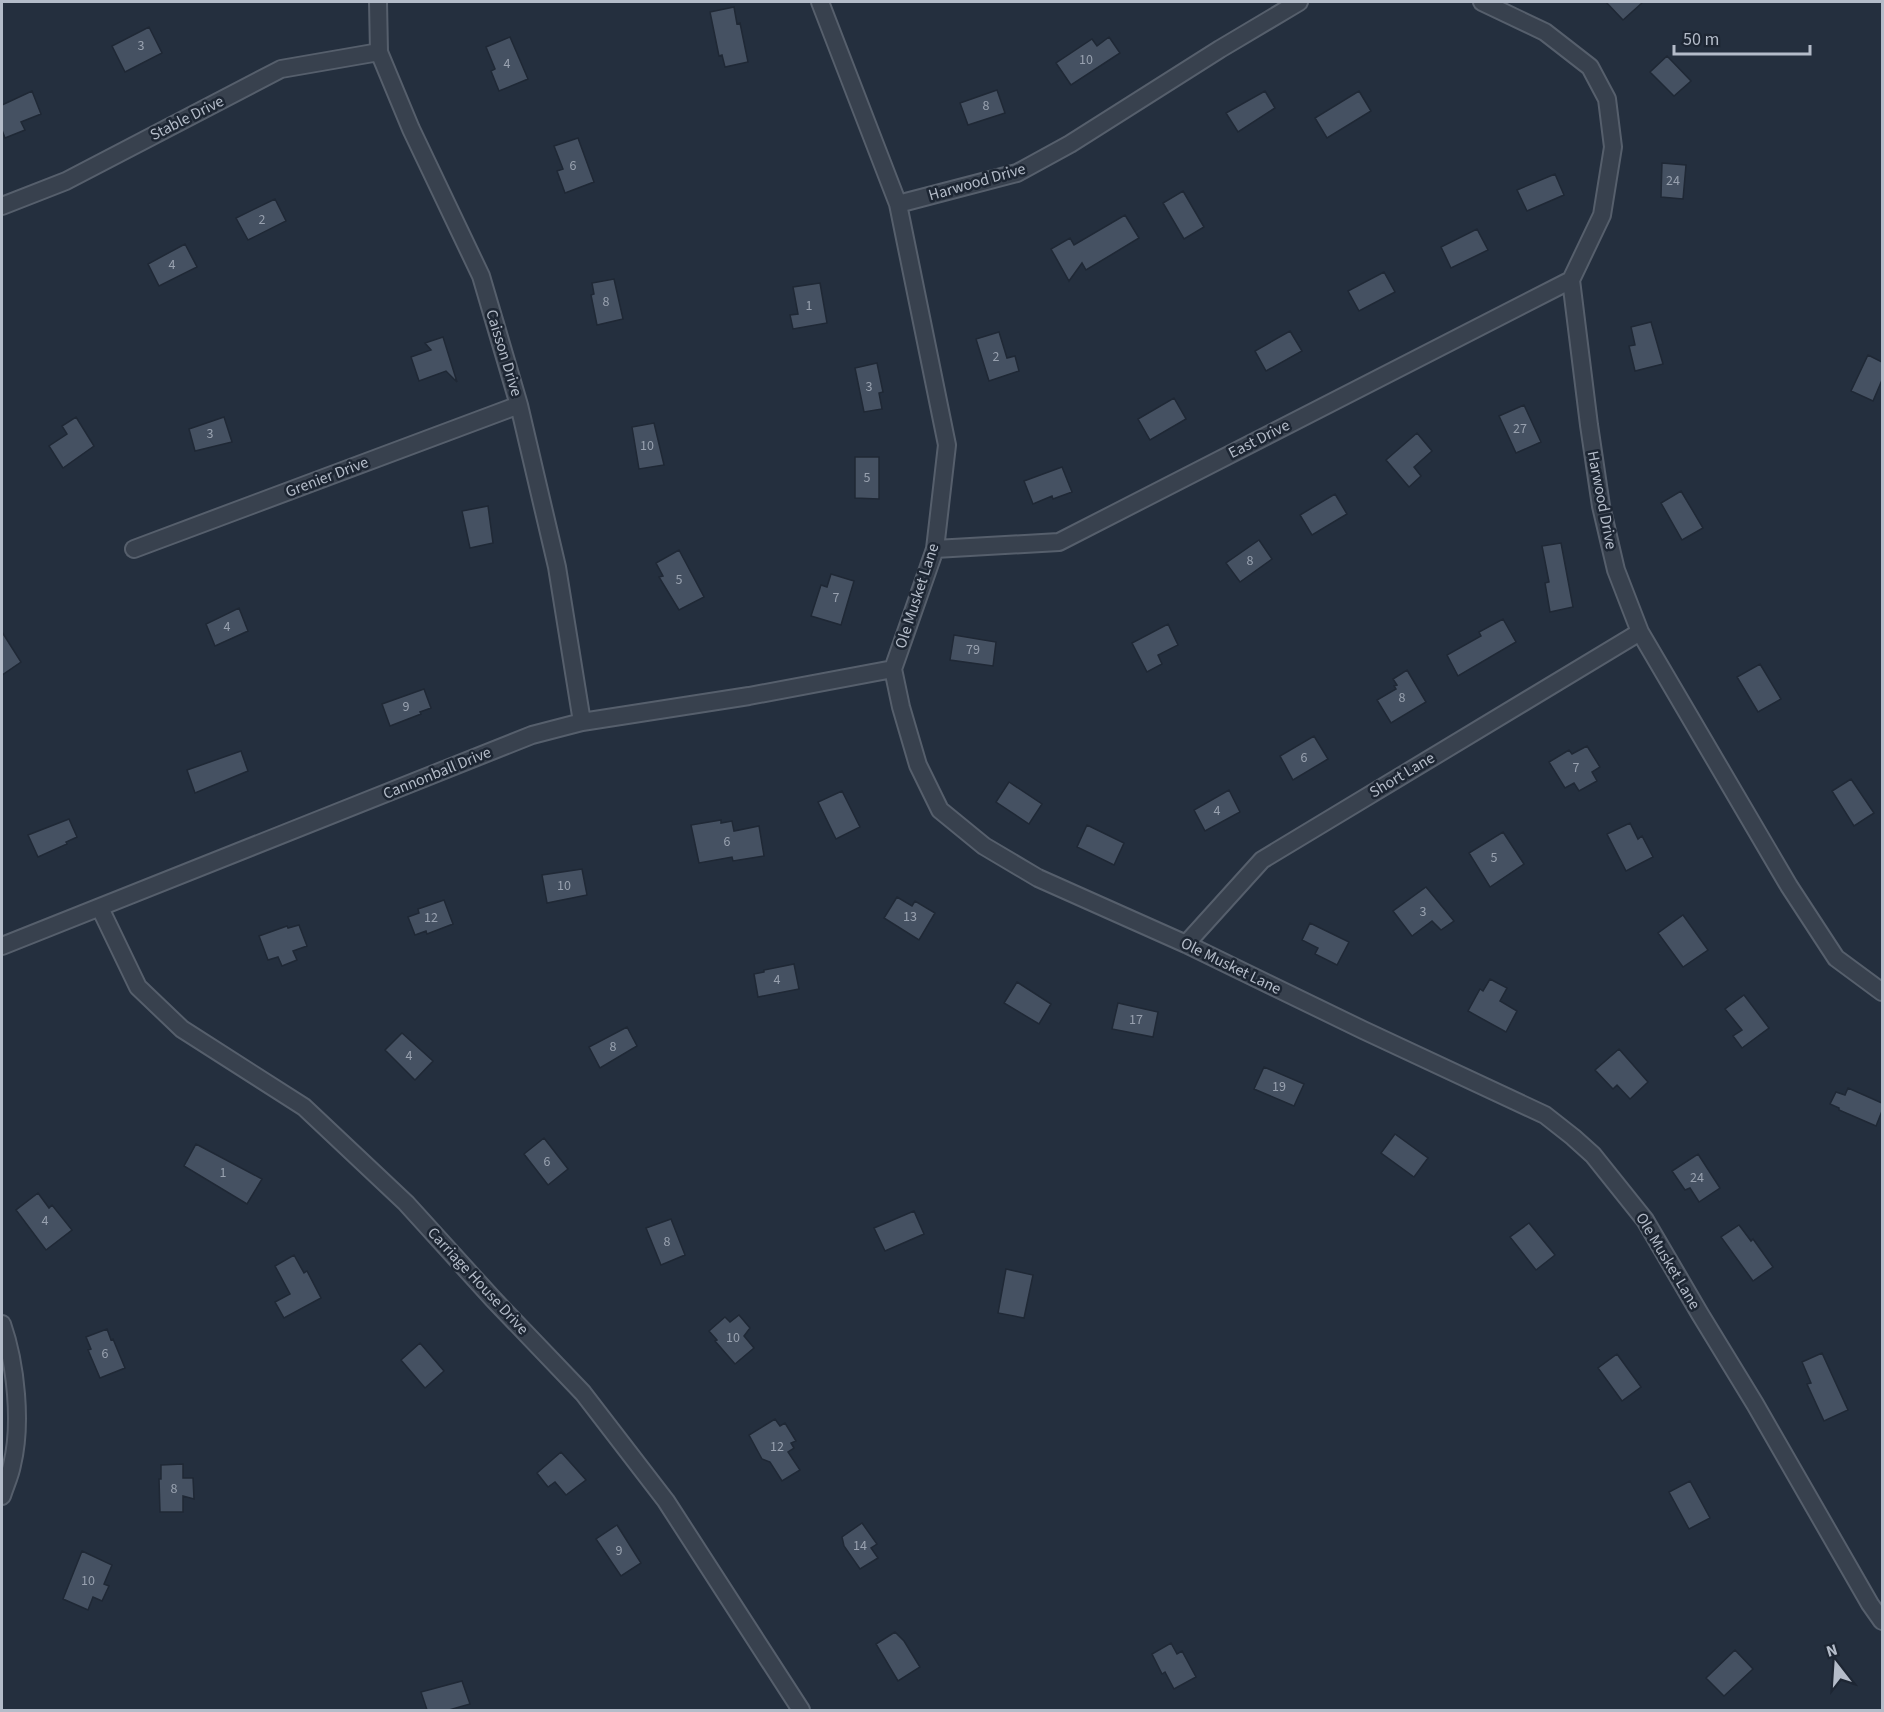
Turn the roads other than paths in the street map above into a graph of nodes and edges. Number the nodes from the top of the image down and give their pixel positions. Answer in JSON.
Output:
{"nodes":[{"id":1,"x":378,"y":2,"type":"edge"},
{"id":2,"x":820,"y":2,"type":"edge"},
{"id":3,"x":1299,"y":2,"type":"edge"},
{"id":4,"x":1482,"y":2,"type":"edge"},
{"id":5,"x":379,"y":52,"type":"junction"},
{"id":6,"x":898,"y":204,"type":"junction"},
{"id":7,"x":2,"y":206,"type":"edge"},
{"id":8,"x":1570,"y":280,"type":"junction"},
{"id":9,"x":519,"y":405,"type":"junction"},
{"id":10,"x":134,"y":549,"type":"dead end"},
{"id":11,"x":935,"y":549,"type":"junction"},
{"id":12,"x":1640,"y":632,"type":"junction"},
{"id":13,"x":893,"y":669,"type":"junction"},
{"id":14,"x":582,"y":722,"type":"junction"},
{"id":15,"x":100,"y":908,"type":"junction"},
{"id":16,"x":1186,"y":944,"type":"junction"},
{"id":17,"x":2,"y":946,"type":"edge"},
{"id":18,"x":1882,"y":992,"type":"edge"},
{"id":19,"x":2,"y":1324,"type":"edge"},
{"id":20,"x":2,"y":1496,"type":"edge"},
{"id":21,"x":1882,"y":1621,"type":"edge"},
{"id":22,"x":801,"y":1710,"type":"edge"}],
"edges":[{"from":1,"to":5,"type":"street","name":"Caisson Drive"},
{"from":2,"to":6,"type":"street"},
{"from":3,"to":6,"type":"street","name":"Harwood Drive"},
{"from":4,"to":8,"type":"street"},
{"from":5,"to":7,"type":"street","name":"Stable Drive"},
{"from":5,"to":9,"type":"street","name":"Caisson Drive"},
{"from":6,"to":11,"type":"street","name":"Ole Musket Lane"},
{"from":8,"to":11,"type":"street","name":"East Drive"},
{"from":8,"to":12,"type":"street","name":"Harwood Drive"},
{"from":9,"to":10,"type":"street","name":"Grenier Drive"},
{"from":9,"to":14,"type":"street","name":"Caisson Drive"},
{"from":11,"to":13,"type":"street","name":"Ole Musket Lane"},
{"from":12,"to":16,"type":"street","name":"Short Lane"},
{"from":12,"to":18,"type":"street","name":"Harwood Drive"},
{"from":13,"to":14,"type":"street","name":"Cannonball Drive"},
{"from":13,"to":16,"type":"street","name":"Ole Musket Lane"},
{"from":14,"to":15,"type":"street","name":"Cannonball Drive"},
{"from":15,"to":17,"type":"street","name":"Cannonball Drive"},
{"from":15,"to":22,"type":"street","name":"Carriage House Drive"},
{"from":16,"to":21,"type":"street","name":"Ole Musket Lane"},
{"from":19,"to":20,"type":"street"}]}
